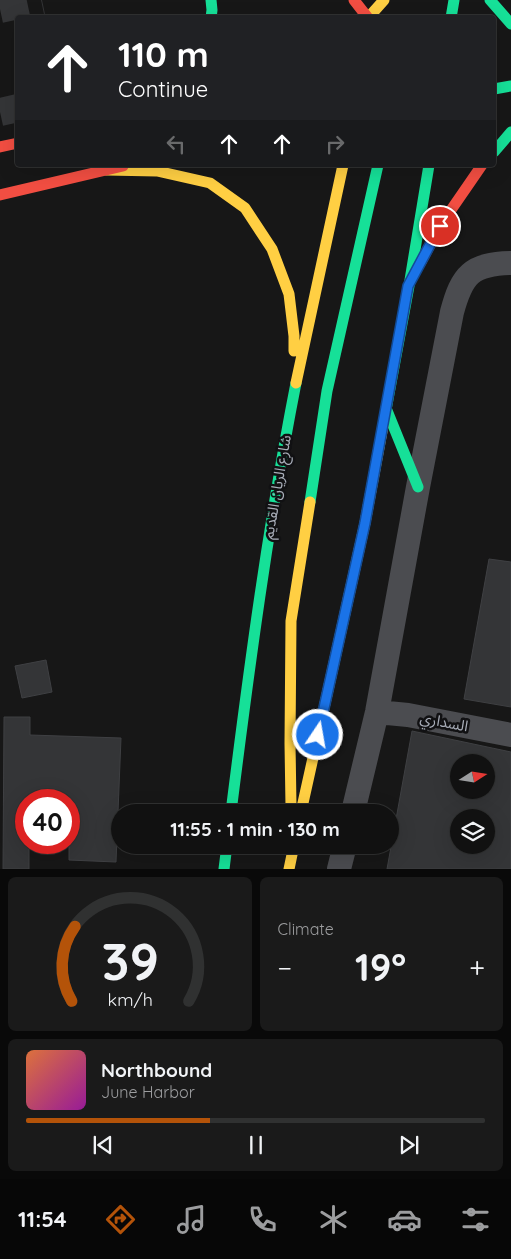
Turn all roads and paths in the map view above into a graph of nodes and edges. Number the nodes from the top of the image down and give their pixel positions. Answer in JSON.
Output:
{"nodes":[{"id":1,"x":211,"y":0,"type":"edge"},
{"id":2,"x":354,"y":0,"type":"edge"},
{"id":3,"x":371,"y":0,"type":"edge"},
{"id":4,"x":384,"y":0,"type":"edge"},
{"id":5,"x":454,"y":0,"type":"edge"},
{"id":6,"x":490,"y":0,"type":"edge"},
{"id":7,"x":211,"y":15,"type":"edge"},
{"id":8,"x":366,"y":15,"type":"edge"},
{"id":9,"x":368,"y":15,"type":"edge"},
{"id":10,"x":370,"y":15,"type":"edge"},
{"id":11,"x":452,"y":15,"type":"edge"},
{"id":12,"x":511,"y":24,"type":"edge"},
{"id":13,"x":511,"y":86,"type":"edge"},
{"id":14,"x":496,"y":89,"type":"edge"},
{"id":15,"x":511,"y":132,"type":"edge"},
{"id":16,"x":15,"y":144,"type":"edge"},
{"id":17,"x":0,"y":147,"type":"edge"},
{"id":18,"x":496,"y":150,"type":"edge"},
{"id":19,"x":117,"y":167,"type":"edge"},
{"id":20,"x":343,"y":167,"type":"edge"},
{"id":21,"x":378,"y":167,"type":"edge"},
{"id":22,"x":429,"y":167,"type":"edge"},
{"id":23,"x":481,"y":167,"type":"edge"},
{"id":24,"x":106,"y":170,"type":"junction"},
{"id":25,"x":0,"y":195,"type":"edge"},
{"id":26,"x":511,"y":262,"type":"edge"},
{"id":27,"x":408,"y":286,"type":"junction"},
{"id":28,"x":295,"y":388,"type":"junction"},
{"id":29,"x":386,"y":408,"type":"junction"},
{"id":30,"x":418,"y":487,"type":"junction"},
{"id":31,"x":377,"y":712,"type":"junction"},
{"id":32,"x":511,"y":735,"type":"edge"},
{"id":33,"x":232,"y":804,"type":"edge"},
{"id":34,"x":292,"y":804,"type":"edge"},
{"id":35,"x":303,"y":804,"type":"edge"},
{"id":36,"x":355,"y":804,"type":"edge"},
{"id":37,"x":226,"y":854,"type":"edge"},
{"id":38,"x":292,"y":854,"type":"edge"},
{"id":39,"x":343,"y":854,"type":"edge"},
{"id":40,"x":224,"y":869,"type":"edge"},
{"id":41,"x":289,"y":869,"type":"edge"},
{"id":42,"x":340,"y":869,"type":"edge"}],
"edges":[{"from":1,"to":7,"type":"main road"},
{"from":2,"to":8,"type":"main road"},
{"from":3,"to":9,"type":"main road"},
{"from":4,"to":10,"type":"main road"},
{"from":5,"to":11,"type":"main road"},
{"from":6,"to":12,"type":"main road"},
{"from":13,"to":14,"type":"main road"},
{"from":15,"to":18,"type":"main road"},
{"from":16,"to":17,"type":"main road"},
{"from":19,"to":24,"type":"main road"},
{"from":20,"to":28,"type":"main road","name":"شارع الريان القديم"},
{"from":21,"to":34,"type":"main road"},
{"from":22,"to":27,"type":"main road"},
{"from":23,"to":27,"type":"main road"},
{"from":24,"to":25,"type":"main road"},
{"from":24,"to":28,"type":"main road"},
{"from":26,"to":30,"type":"street"},
{"from":27,"to":29,"type":"main road"},
{"from":28,"to":33,"type":"main road","name":"شارع الريان القديم"},
{"from":29,"to":30,"type":"main road"},
{"from":29,"to":35,"type":"main road"},
{"from":30,"to":31,"type":"street"},
{"from":31,"to":32,"type":"street","name":"السداري"},
{"from":31,"to":36,"type":"street"},
{"from":37,"to":40,"type":"main road"},
{"from":38,"to":41,"type":"main road"},
{"from":39,"to":42,"type":"street"}]}
